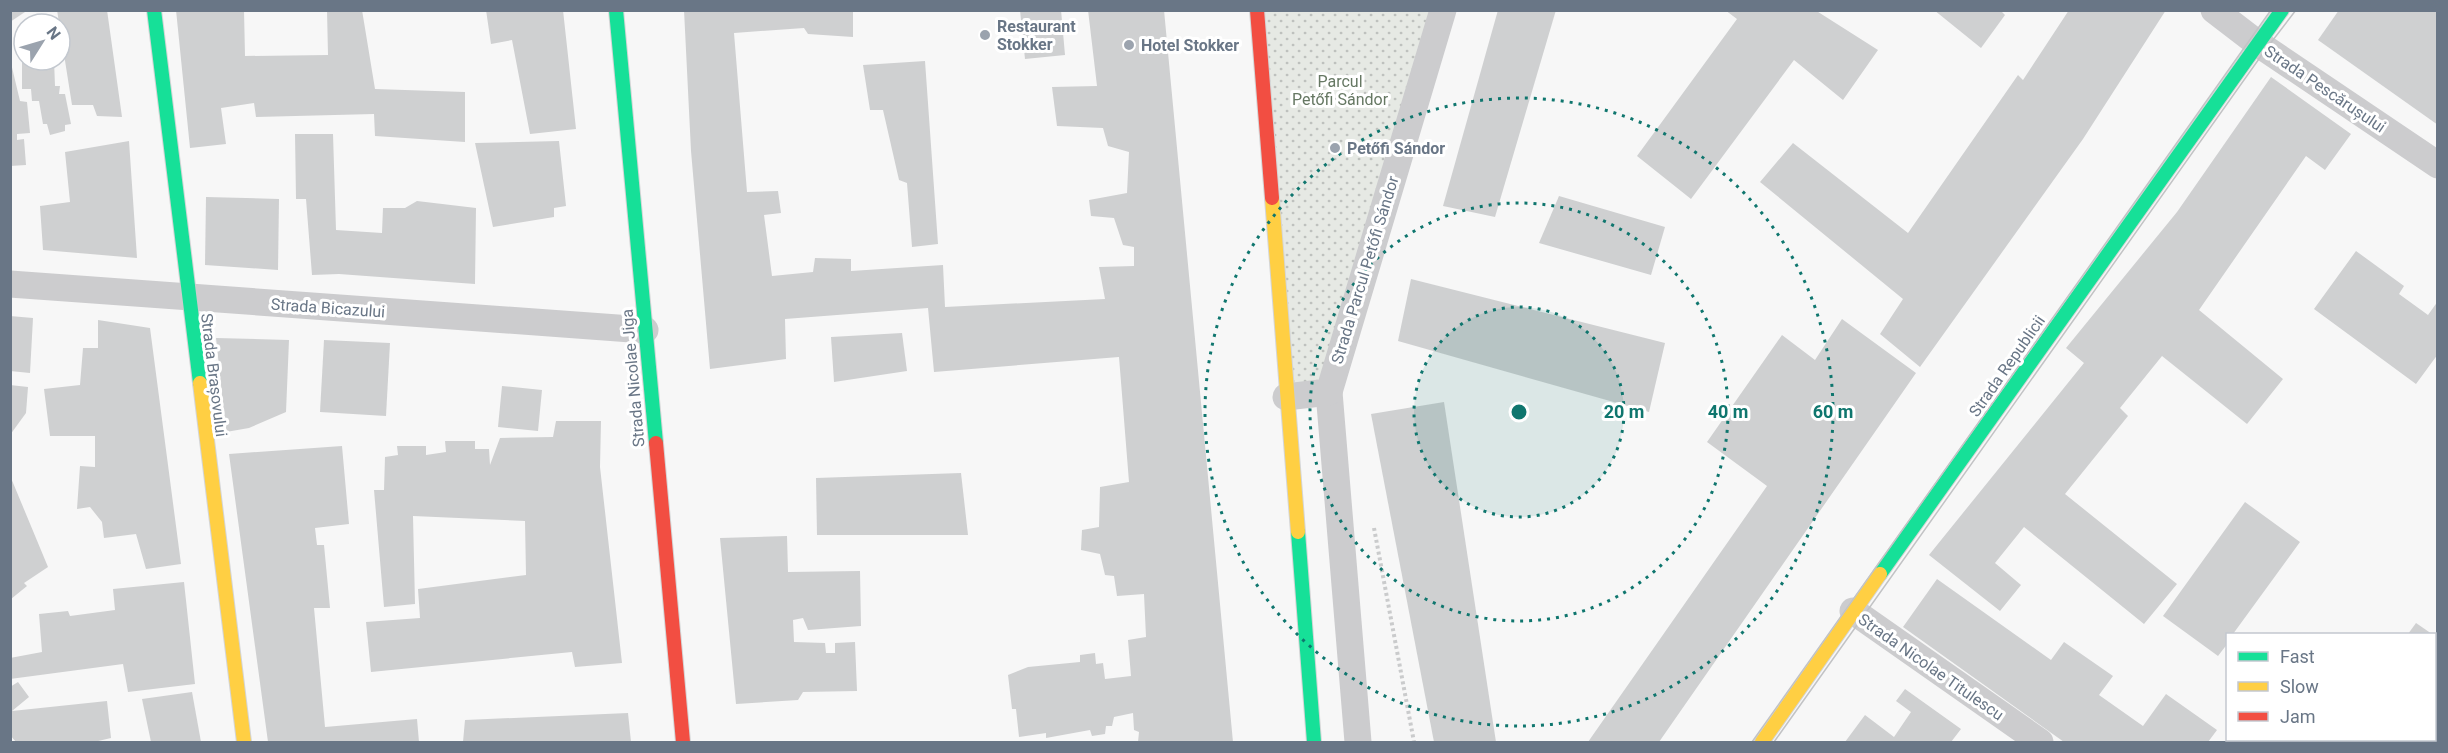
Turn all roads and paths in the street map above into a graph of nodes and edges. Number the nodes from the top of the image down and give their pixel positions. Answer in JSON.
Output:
{"nodes":[{"id":1,"x":154,"y":10,"type":"edge"},
{"id":2,"x":616,"y":10,"type":"edge"},
{"id":3,"x":1257,"y":10,"type":"edge"},
{"id":4,"x":1443,"y":10,"type":"edge"},
{"id":5,"x":2214,"y":10,"type":"edge"},
{"id":6,"x":2282,"y":10,"type":"edge"},
{"id":7,"x":2257,"y":43,"type":"junction"},
{"id":8,"x":2438,"y":165,"type":"edge"},
{"id":9,"x":10,"y":284,"type":"edge"},
{"id":10,"x":188,"y":298,"type":"junction"},
{"id":11,"x":645,"y":330,"type":"junction"},
{"id":12,"x":1329,"y":392,"type":"junction"},
{"id":13,"x":1286,"y":397,"type":"junction"},
{"id":14,"x":1853,"y":611,"type":"junction"},
{"id":15,"x":244,"y":742,"type":"edge"},
{"id":16,"x":683,"y":742,"type":"edge"},
{"id":17,"x":1314,"y":742,"type":"edge"},
{"id":18,"x":1358,"y":742,"type":"edge"},
{"id":19,"x":1762,"y":742,"type":"edge"},
{"id":20,"x":2040,"y":742,"type":"edge"}],
"edges":[{"from":1,"to":10,"type":"main road","name":"Strada Brașovului"},
{"from":2,"to":11,"type":"main road","name":"Strada Nicolae Jiga"},
{"from":3,"to":13,"type":"main road"},
{"from":4,"to":12,"type":"street","name":"Strada Parcul Petőfi Sándor"},
{"from":5,"to":7,"type":"street","name":"Strada Pescărușului"},
{"from":6,"to":7,"type":"main road","name":"Strada Republicii"},
{"from":7,"to":8,"type":"street","name":"Strada Pescărușului"},
{"from":7,"to":14,"type":"main road","name":"Strada Republicii"},
{"from":9,"to":10,"type":"street","name":"Strada Bicazului"},
{"from":10,"to":11,"type":"street","name":"Strada Bicazului"},
{"from":10,"to":15,"type":"main road","name":"Strada Brașovului"},
{"from":11,"to":16,"type":"main road","name":"Strada Nicolae Jiga"},
{"from":12,"to":13,"type":"street"},
{"from":12,"to":18,"type":"street","name":"Strada Parcul Petőfi Sándor"},
{"from":13,"to":17,"type":"main road"},
{"from":14,"to":19,"type":"main road","name":"Strada Republicii"},
{"from":14,"to":20,"type":"street","name":"Strada Nicolae Titulescu"}]}
